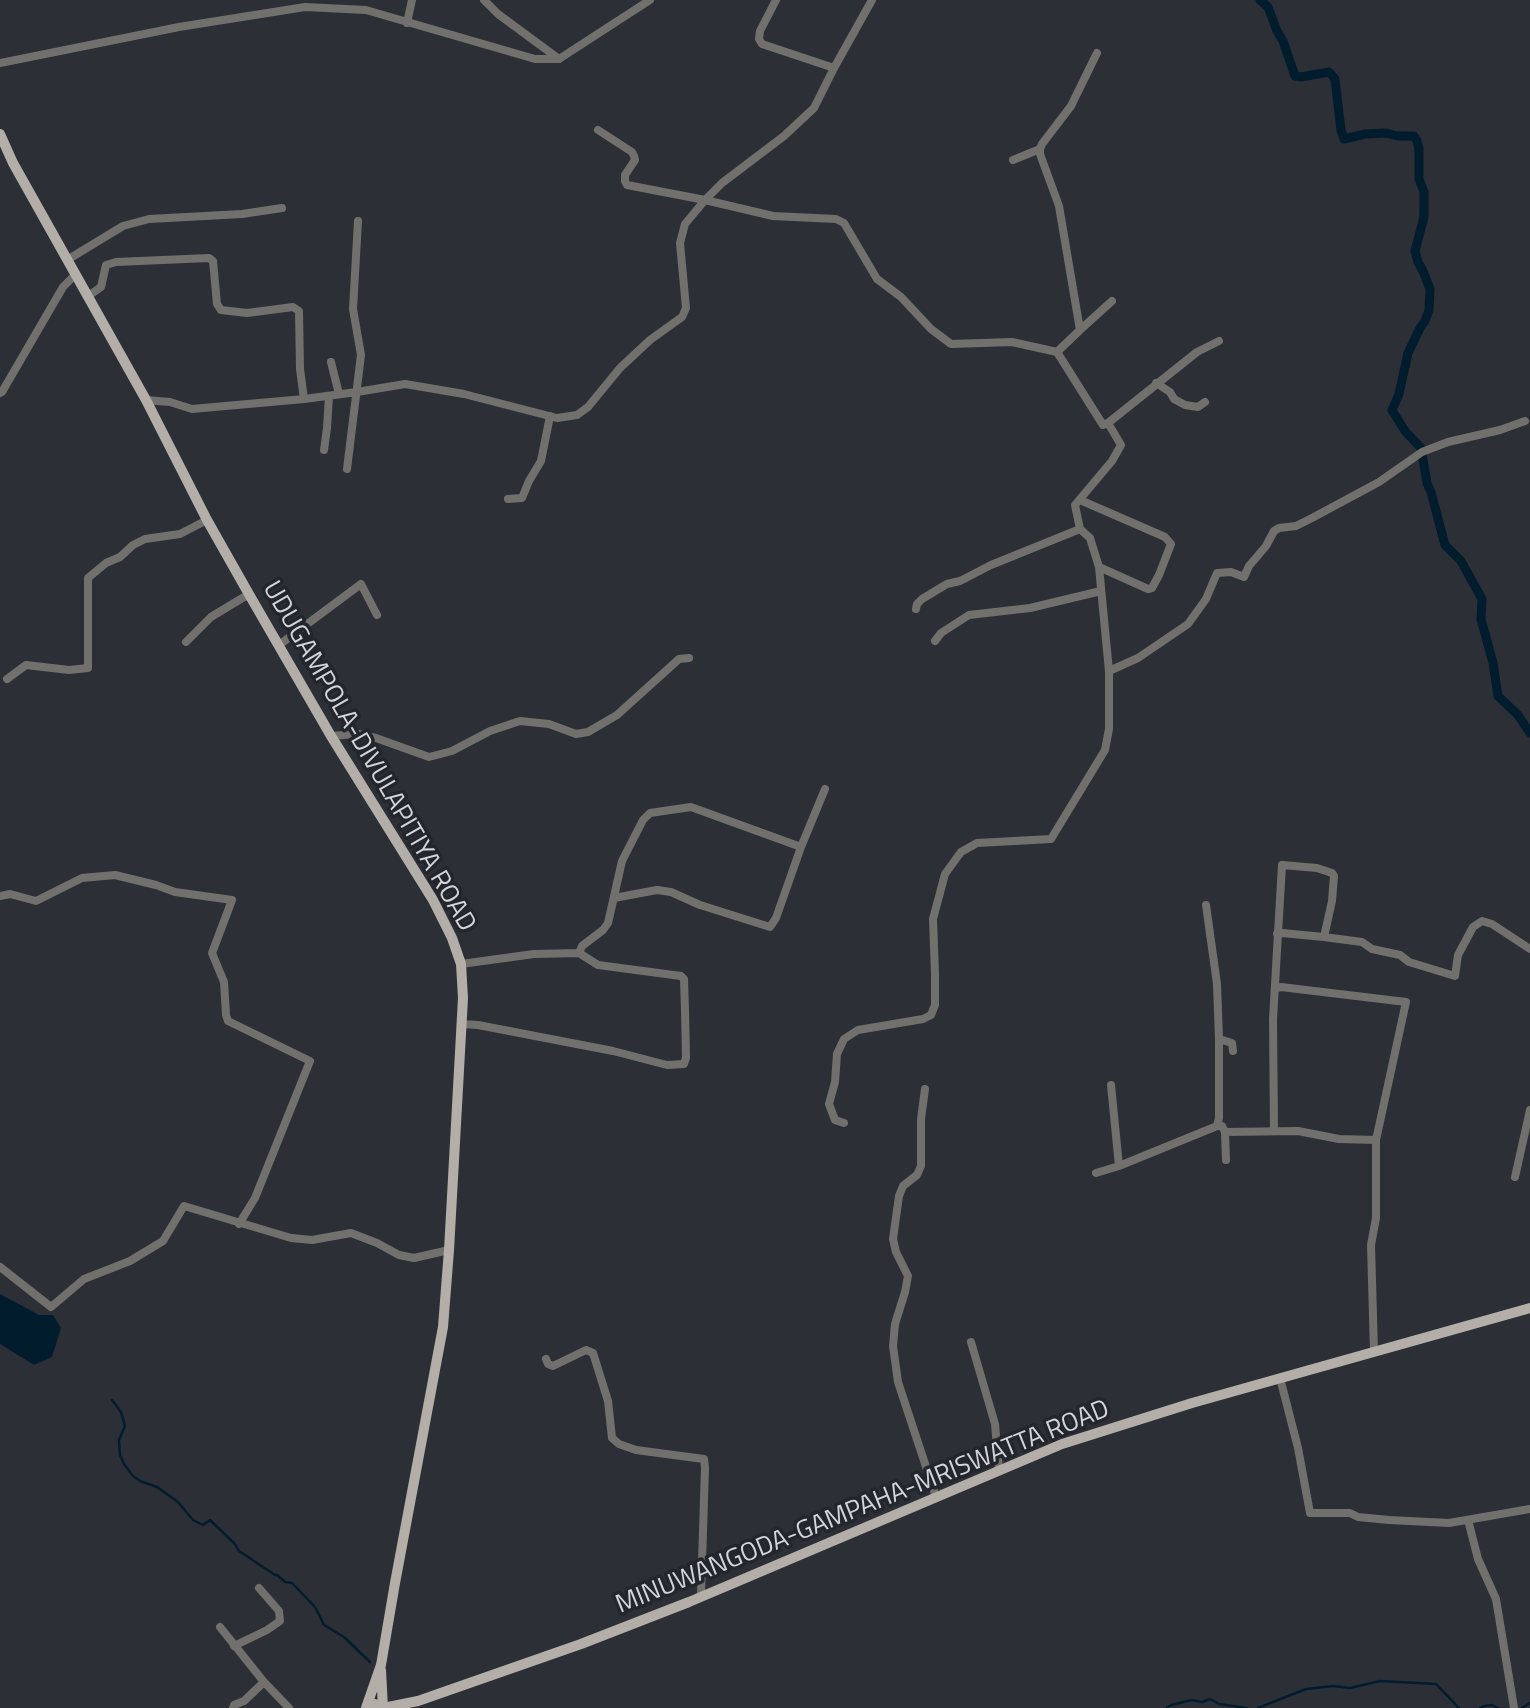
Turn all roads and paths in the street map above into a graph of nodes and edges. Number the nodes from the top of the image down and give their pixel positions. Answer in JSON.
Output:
{"nodes":[{"id":1,"x":412,"y":0,"type":"edge"},
{"id":2,"x":484,"y":0,"type":"edge"},
{"id":3,"x":650,"y":0,"type":"edge"},
{"id":4,"x":776,"y":0,"type":"edge"},
{"id":5,"x":872,"y":0,"type":"edge"},
{"id":6,"x":407,"y":23,"type":"junction"},
{"id":7,"x":1097,"y":53,"type":"dead end"},
{"id":8,"x":559,"y":59,"type":"junction"},
{"id":9,"x":0,"y":63,"type":"edge"},
{"id":10,"x":834,"y":68,"type":"junction"},
{"id":11,"x":598,"y":130,"type":"dead end"},
{"id":12,"x":0,"y":134,"type":"edge"},
{"id":13,"x":1040,"y":149,"type":"junction"},
{"id":14,"x":1013,"y":160,"type":"dead end"},
{"id":15,"x":705,"y":200,"type":"junction"},
{"id":16,"x":282,"y":208,"type":"dead end"},
{"id":17,"x":358,"y":220,"type":"dead end"},
{"id":18,"x":67,"y":260,"type":"junction"},
{"id":19,"x":75,"y":275,"type":"junction"},
{"id":20,"x":88,"y":297,"type":"junction"},
{"id":21,"x":1112,"y":301,"type":"dead end"},
{"id":22,"x":1080,"y":330,"type":"junction"},
{"id":23,"x":1219,"y":341,"type":"dead end"},
{"id":24,"x":1057,"y":352,"type":"junction"},
{"id":25,"x":331,"y":362,"type":"dead end"},
{"id":26,"x":1156,"y":383,"type":"junction"},
{"id":27,"x":358,"y":392,"type":"junction"},
{"id":28,"x":0,"y":393,"type":"edge"},
{"id":29,"x":339,"y":394,"type":"junction"},
{"id":30,"x":329,"y":396,"type":"junction"},
{"id":31,"x":304,"y":399,"type":"junction"},
{"id":32,"x":146,"y":400,"type":"junction"},
{"id":33,"x":1205,"y":402,"type":"dead end"},
{"id":34,"x":550,"y":416,"type":"junction"},
{"id":35,"x":1525,"y":421,"type":"dead end"},
{"id":36,"x":1108,"y":423,"type":"junction"},
{"id":37,"x":324,"y":450,"type":"dead end"},
{"id":38,"x":347,"y":470,"type":"dead end"},
{"id":39,"x":508,"y":499,"type":"dead end"},
{"id":40,"x":1080,"y":500,"type":"junction"},
{"id":41,"x":207,"y":520,"type":"junction"},
{"id":42,"x":1080,"y":529,"type":"junction"},
{"id":43,"x":1099,"y":567,"type":"junction"},
{"id":44,"x":1101,"y":591,"type":"junction"},
{"id":45,"x":250,"y":596,"type":"junction"},
{"id":46,"x":916,"y":609,"type":"dead end"},
{"id":47,"x":377,"y":615,"type":"dead end"},
{"id":48,"x":935,"y":641,"type":"dead end"},
{"id":49,"x":186,"y":642,"type":"dead end"},
{"id":50,"x":279,"y":645,"type":"junction"},
{"id":51,"x":690,"y":658,"type":"dead end"},
{"id":52,"x":1109,"y":671,"type":"junction"},
{"id":53,"x":7,"y":679,"type":"dead end"},
{"id":54,"x":331,"y":736,"type":"junction"},
{"id":55,"x":825,"y":789,"type":"dead end"},
{"id":56,"x":801,"y":848,"type":"junction"},
{"id":57,"x":0,"y":896,"type":"edge"},
{"id":58,"x":614,"y":898,"type":"junction"},
{"id":59,"x":1206,"y":905,"type":"dead end"},
{"id":60,"x":1277,"y":934,"type":"junction"},
{"id":61,"x":1324,"y":937,"type":"junction"},
{"id":62,"x":1530,"y":950,"type":"edge"},
{"id":63,"x":579,"y":953,"type":"junction"},
{"id":64,"x":461,"y":964,"type":"junction"},
{"id":65,"x":1275,"y":989,"type":"junction"},
{"id":66,"x":462,"y":1024,"type":"junction"},
{"id":67,"x":1219,"y":1039,"type":"junction"},
{"id":68,"x":1233,"y":1051,"type":"dead end"},
{"id":69,"x":1111,"y":1085,"type":"dead end"},
{"id":70,"x":925,"y":1089,"type":"dead end"},
{"id":71,"x":1530,"y":1110,"type":"edge"},
{"id":72,"x":844,"y":1123,"type":"dead end"},
{"id":73,"x":1221,"y":1129,"type":"junction"},
{"id":74,"x":1274,"y":1130,"type":"junction"},
{"id":75,"x":1376,"y":1140,"type":"junction"},
{"id":76,"x":1226,"y":1160,"type":"dead end"},
{"id":77,"x":1119,"y":1166,"type":"junction"},
{"id":78,"x":1096,"y":1173,"type":"dead end"},
{"id":79,"x":1515,"y":1177,"type":"dead end"},
{"id":80,"x":239,"y":1224,"type":"junction"},
{"id":81,"x":449,"y":1250,"type":"junction"},
{"id":82,"x":0,"y":1266,"type":"edge"},
{"id":83,"x":1530,"y":1308,"type":"edge"},
{"id":84,"x":971,"y":1342,"type":"dead end"},
{"id":85,"x":1374,"y":1352,"type":"junction"},
{"id":86,"x":546,"y":1359,"type":"dead end"},
{"id":87,"x":1280,"y":1378,"type":"junction"},
{"id":88,"x":999,"y":1470,"type":"junction"},
{"id":89,"x":936,"y":1497,"type":"junction"},
{"id":90,"x":1530,"y":1509,"type":"edge"},
{"id":91,"x":1468,"y":1520,"type":"junction"},
{"id":92,"x":259,"y":1588,"type":"dead end"},
{"id":93,"x":699,"y":1598,"type":"junction"},
{"id":94,"x":220,"y":1627,"type":"dead end"},
{"id":95,"x":234,"y":1646,"type":"junction"},
{"id":96,"x":381,"y":1665,"type":"junction"},
{"id":97,"x":264,"y":1682,"type":"junction"},
{"id":98,"x":418,"y":1701,"type":"junction"},
{"id":99,"x":233,"y":1708,"type":"edge"},
{"id":100,"x":289,"y":1708,"type":"edge"},
{"id":101,"x":366,"y":1708,"type":"edge"},
{"id":102,"x":383,"y":1708,"type":"edge"},
{"id":103,"x":407,"y":1708,"type":"edge"},
{"id":104,"x":1514,"y":1708,"type":"edge"}],
"edges":[{"from":1,"to":6,"type":"street"},
{"from":2,"to":8,"type":"street"},
{"from":3,"to":8,"type":"street"},
{"from":4,"to":10,"type":"street"},
{"from":5,"to":10,"type":"street"},
{"from":6,"to":8,"type":"street"},
{"from":6,"to":9,"type":"street"},
{"from":7,"to":13,"type":"street"},
{"from":10,"to":15,"type":"street"},
{"from":11,"to":15,"type":"street"},
{"from":12,"to":18,"type":"main road","name":"UDUGAMPOLA-DIVULAPITIYA ROAD"},
{"from":13,"to":14,"type":"street"},
{"from":13,"to":22,"type":"street"},
{"from":15,"to":24,"type":"street"},
{"from":15,"to":34,"type":"street"},
{"from":16,"to":18,"type":"street"},
{"from":17,"to":27,"type":"street"},
{"from":18,"to":19,"type":"main road","name":"UDUGAMPOLA-DIVULAPITIYA ROAD"},
{"from":19,"to":20,"type":"main road","name":"UDUGAMPOLA-DIVULAPITIYA ROAD"},
{"from":19,"to":28,"type":"street"},
{"from":20,"to":31,"type":"street"},
{"from":20,"to":32,"type":"main road","name":"UDUGAMPOLA-DIVULAPITIYA ROAD"},
{"from":21,"to":22,"type":"street"},
{"from":22,"to":24,"type":"street"},
{"from":23,"to":26,"type":"street"},
{"from":24,"to":36,"type":"street"},
{"from":25,"to":29,"type":"street"},
{"from":26,"to":33,"type":"street"},
{"from":26,"to":36,"type":"street"},
{"from":27,"to":29,"type":"street"},
{"from":27,"to":34,"type":"street"},
{"from":27,"to":38,"type":"street"},
{"from":29,"to":30,"type":"street"},
{"from":30,"to":31,"type":"street"},
{"from":30,"to":37,"type":"street"},
{"from":31,"to":32,"type":"street"},
{"from":32,"to":41,"type":"main road","name":"UDUGAMPOLA-DIVULAPITIYA ROAD"},
{"from":34,"to":39,"type":"street"},
{"from":35,"to":52,"type":"street"},
{"from":36,"to":40,"type":"street"},
{"from":40,"to":42,"type":"street"},
{"from":40,"to":43,"type":"street"},
{"from":41,"to":45,"type":"main road","name":"UDUGAMPOLA-DIVULAPITIYA ROAD"},
{"from":41,"to":53,"type":"street"},
{"from":42,"to":43,"type":"street"},
{"from":42,"to":46,"type":"street"},
{"from":43,"to":44,"type":"street"},
{"from":44,"to":48,"type":"street"},
{"from":44,"to":52,"type":"street"},
{"from":45,"to":49,"type":"street"},
{"from":45,"to":50,"type":"main road","name":"UDUGAMPOLA-DIVULAPITIYA ROAD"},
{"from":47,"to":50,"type":"street"},
{"from":50,"to":54,"type":"main road","name":"UDUGAMPOLA-DIVULAPITIYA ROAD"},
{"from":51,"to":54,"type":"street"},
{"from":52,"to":72,"type":"street"},
{"from":54,"to":64,"type":"main road","name":"UDUGAMPOLA-DIVULAPITIYA ROAD"},
{"from":55,"to":56,"type":"street"},
{"from":56,"to":58,"type":"street"},
{"from":56,"to":58,"type":"street"},
{"from":57,"to":80,"type":"street"},
{"from":58,"to":63,"type":"street"},
{"from":59,"to":67,"type":"street"},
{"from":60,"to":61,"type":"street"},
{"from":60,"to":61,"type":"street"},
{"from":60,"to":65,"type":"street"},
{"from":61,"to":62,"type":"street"},
{"from":63,"to":64,"type":"street"},
{"from":63,"to":66,"type":"street"},
{"from":64,"to":66,"type":"main road","name":"UDUGAMPOLA-DIVULAPITIYA ROAD"},
{"from":65,"to":74,"type":"street"},
{"from":65,"to":75,"type":"street"},
{"from":66,"to":81,"type":"main road","name":"UDUGAMPOLA-DIVULAPITIYA ROAD"},
{"from":67,"to":68,"type":"street"},
{"from":67,"to":73,"type":"street"},
{"from":69,"to":77,"type":"street"},
{"from":70,"to":89,"type":"street"},
{"from":71,"to":79,"type":"street"},
{"from":73,"to":74,"type":"street"},
{"from":73,"to":76,"type":"street"},
{"from":73,"to":77,"type":"street"},
{"from":74,"to":75,"type":"street"},
{"from":75,"to":85,"type":"street"},
{"from":77,"to":78,"type":"street"},
{"from":80,"to":81,"type":"street"},
{"from":80,"to":82,"type":"street"},
{"from":81,"to":96,"type":"main road","name":"UDUGAMPOLA-DIVULAPITIYA ROAD"},
{"from":83,"to":85,"type":"main road","name":"MINUWANGODA-GAMPAHA-MRISWATTA ROAD"},
{"from":84,"to":88,"type":"street"},
{"from":85,"to":87,"type":"main road","name":"MINUWANGODA-GAMPAHA-MRISWATTA ROAD"},
{"from":86,"to":93,"type":"street"},
{"from":87,"to":88,"type":"main road","name":"MINUWANGODA-GAMPAHA-MRISWATTA ROAD"},
{"from":87,"to":91,"type":"street"},
{"from":88,"to":89,"type":"main road","name":"MINUWANGODA-GAMPAHA-MRISWATTA ROAD"},
{"from":89,"to":93,"type":"main road","name":"MINUWANGODA-GAMPAHA-MRISWATTA ROAD"},
{"from":90,"to":91,"type":"street"},
{"from":91,"to":104,"type":"street"},
{"from":92,"to":95,"type":"street"},
{"from":93,"to":98,"type":"main road","name":"MINUWANGODA-GAMPAHA-MRISWATTA ROAD"},
{"from":94,"to":95,"type":"street"},
{"from":95,"to":97,"type":"street"},
{"from":96,"to":101,"type":"main road","name":"UDUGAMPOLA-DIVULAPITIYA ROAD"},
{"from":96,"to":102,"type":"main road","name":"UDUGAMPOLA-DIVULAPITIYA ROAD"},
{"from":97,"to":99,"type":"street"},
{"from":97,"to":100,"type":"street"},
{"from":98,"to":102,"type":"main road","name":"MINUWANGODA-GAMPAHA-MRISWATTA ROAD"},
{"from":98,"to":103,"type":"main road","name":"MINUWANGODA-GAMPAHA-MRISWATTA ROAD"},
{"from":101,"to":102,"type":"main road","name":"MINUWANGODA-GAMPAHA-MRISWATTA ROAD"}]}
